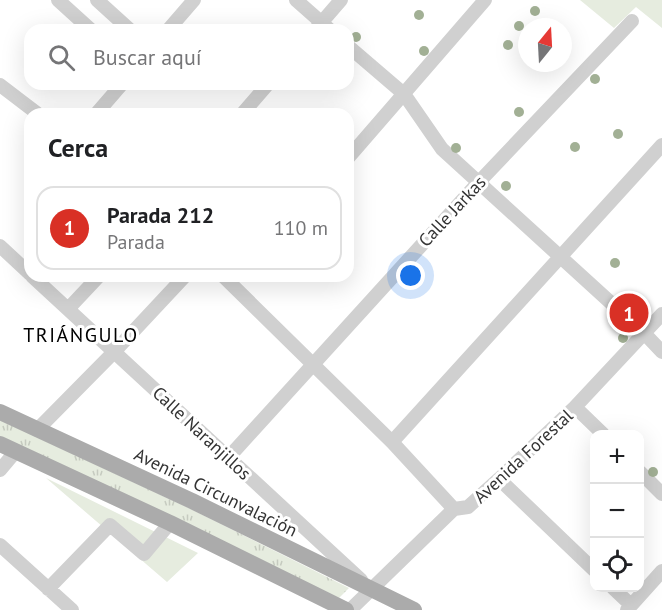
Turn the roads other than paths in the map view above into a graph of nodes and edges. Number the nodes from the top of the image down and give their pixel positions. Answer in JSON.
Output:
{"nodes":[{"id":1,"x":58,"y":0,"type":"edge"},
{"id":2,"x":98,"y":0,"type":"edge"},
{"id":3,"x":194,"y":0,"type":"edge"},
{"id":4,"x":296,"y":0,"type":"edge"},
{"id":5,"x":340,"y":0,"type":"edge"},
{"id":6,"x":485,"y":0,"type":"edge"},
{"id":7,"x":632,"y":21,"type":"dead end"},
{"id":8,"x":84,"y":24,"type":"edge"},
{"id":9,"x":124,"y":24,"type":"edge"},
{"id":10,"x":173,"y":24,"type":"edge"},
{"id":11,"x":319,"y":24,"type":"edge"},
{"id":12,"x":324,"y":24,"type":"edge"},
{"id":13,"x":354,"y":51,"type":"edge"},
{"id":14,"x":0,"y":85,"type":"edge"},
{"id":15,"x":117,"y":90,"type":"edge"},
{"id":16,"x":263,"y":90,"type":"edge"},
{"id":17,"x":404,"y":94,"type":"junction"},
{"id":18,"x":30,"y":108,"type":"edge"},
{"id":19,"x":101,"y":108,"type":"edge"},
{"id":20,"x":248,"y":108,"type":"edge"},
{"id":21,"x":662,"y":145,"type":"edge"},
{"id":22,"x":354,"y":151,"type":"edge"},
{"id":23,"x":478,"y":183,"type":"junction"},
{"id":24,"x":0,"y":246,"type":"edge"},
{"id":25,"x":560,"y":257,"type":"junction"},
{"id":26,"x":24,"y":268,"type":"edge"},
{"id":27,"x":39,"y":282,"type":"edge"},
{"id":28,"x":93,"y":282,"type":"edge"},
{"id":29,"x":179,"y":282,"type":"edge"},
{"id":30,"x":230,"y":282,"type":"edge"},
{"id":31,"x":240,"y":282,"type":"edge"},
{"id":32,"x":235,"y":287,"type":"junction"},
{"id":33,"x":68,"y":309,"type":"junction"},
{"id":34,"x":662,"y":314,"type":"edge"},
{"id":35,"x":644,"y":333,"type":"junction"},
{"id":36,"x":114,"y":352,"type":"junction"},
{"id":37,"x":662,"y":352,"type":"edge"},
{"id":38,"x":313,"y":364,"type":"junction"},
{"id":39,"x":575,"y":407,"type":"junction"},
{"id":40,"x":0,"y":412,"type":"edge"},
{"id":41,"x":38,"y":430,"type":"junction"},
{"id":42,"x":598,"y":430,"type":"edge"},
{"id":43,"x":392,"y":442,"type":"junction"},
{"id":44,"x":0,"y":444,"type":"edge"},
{"id":45,"x":16,"y":451,"type":"junction"},
{"id":46,"x":228,"y":458,"type":"junction"},
{"id":47,"x":0,"y":470,"type":"edge"},
{"id":48,"x":644,"y":477,"type":"edge"},
{"id":49,"x":499,"y":479,"type":"junction"},
{"id":50,"x":662,"y":494,"type":"edge"},
{"id":51,"x":454,"y":510,"type":"junction"},
{"id":52,"x":170,"y":523,"type":"junction"},
{"id":53,"x":0,"y":545,"type":"edge"},
{"id":54,"x":590,"y":566,"type":"edge"},
{"id":55,"x":662,"y":571,"type":"edge"},
{"id":56,"x":48,"y":589,"type":"junction"},
{"id":57,"x":371,"y":590,"type":"junction"},
{"id":58,"x":616,"y":592,"type":"edge"},
{"id":59,"x":629,"y":608,"type":"edge"},
{"id":60,"x":72,"y":610,"type":"edge"},
{"id":61,"x":348,"y":610,"type":"edge"},
{"id":62,"x":414,"y":610,"type":"edge"}],
"edges":[{"from":1,"to":8,"type":"street"},
{"from":2,"to":9,"type":"street"},
{"from":3,"to":10,"type":"street"},
{"from":4,"to":11,"type":"street"},
{"from":5,"to":12,"type":"street"},
{"from":6,"to":17,"type":"street"},
{"from":7,"to":23,"type":"street","name":"Calle Jarkas"},
{"from":13,"to":17,"type":"street"},
{"from":14,"to":18,"type":"street"},
{"from":15,"to":19,"type":"street"},
{"from":16,"to":20,"type":"street"},
{"from":17,"to":22,"type":"street"},
{"from":17,"to":23,"type":"street"},
{"from":21,"to":25,"type":"street"},
{"from":23,"to":25,"type":"street"},
{"from":23,"to":38,"type":"street","name":"Calle Jarkas"},
{"from":24,"to":26,"type":"street","name":"Calle Naranjillos"},
{"from":25,"to":35,"type":"street"},
{"from":25,"to":43,"type":"street"},
{"from":27,"to":33,"type":"street","name":"Calle Naranjillos"},
{"from":28,"to":33,"type":"street"},
{"from":29,"to":36,"type":"street"},
{"from":30,"to":32,"type":"street"},
{"from":31,"to":32,"type":"street"},
{"from":32,"to":38,"type":"street"},
{"from":33,"to":36,"type":"street","name":"Calle Naranjillos"},
{"from":34,"to":35,"type":"street","name":"Avenida Forestal"},
{"from":35,"to":37,"type":"street"},
{"from":35,"to":39,"type":"street","name":"Avenida Forestal"},
{"from":36,"to":41,"type":"street"},
{"from":36,"to":46,"type":"street","name":"Calle Naranjillos"},
{"from":38,"to":43,"type":"street"},
{"from":38,"to":46,"type":"street","name":"Calle Jarkas"},
{"from":39,"to":42,"type":"street"},
{"from":39,"to":49,"type":"street","name":"Avenida Forestal"},
{"from":40,"to":41,"type":"main road","name":"Avenida Circunvalación"},
{"from":41,"to":57,"type":"main road","name":"Avenida Circunvalación"},
{"from":43,"to":51,"type":"street"},
{"from":44,"to":45,"type":"main road"},
{"from":45,"to":47,"type":"street"},
{"from":45,"to":52,"type":"main road"},
{"from":46,"to":57,"type":"street","name":"Calle Naranjillos"},
{"from":48,"to":50,"type":"street"},
{"from":49,"to":51,"type":"street","name":"Avenida Forestal"},
{"from":49,"to":54,"type":"street"},
{"from":51,"to":57,"type":"street","name":"Avenida Forestal"},
{"from":52,"to":56,"type":"street"},
{"from":52,"to":61,"type":"main road"},
{"from":53,"to":56,"type":"street"},
{"from":55,"to":59,"type":"street"},
{"from":56,"to":60,"type":"street"},
{"from":57,"to":61,"type":"street","name":"Avenida Forestal"},
{"from":57,"to":62,"type":"main road","name":"Avenida Circunvalación"},
{"from":58,"to":59,"type":"street"}]}
